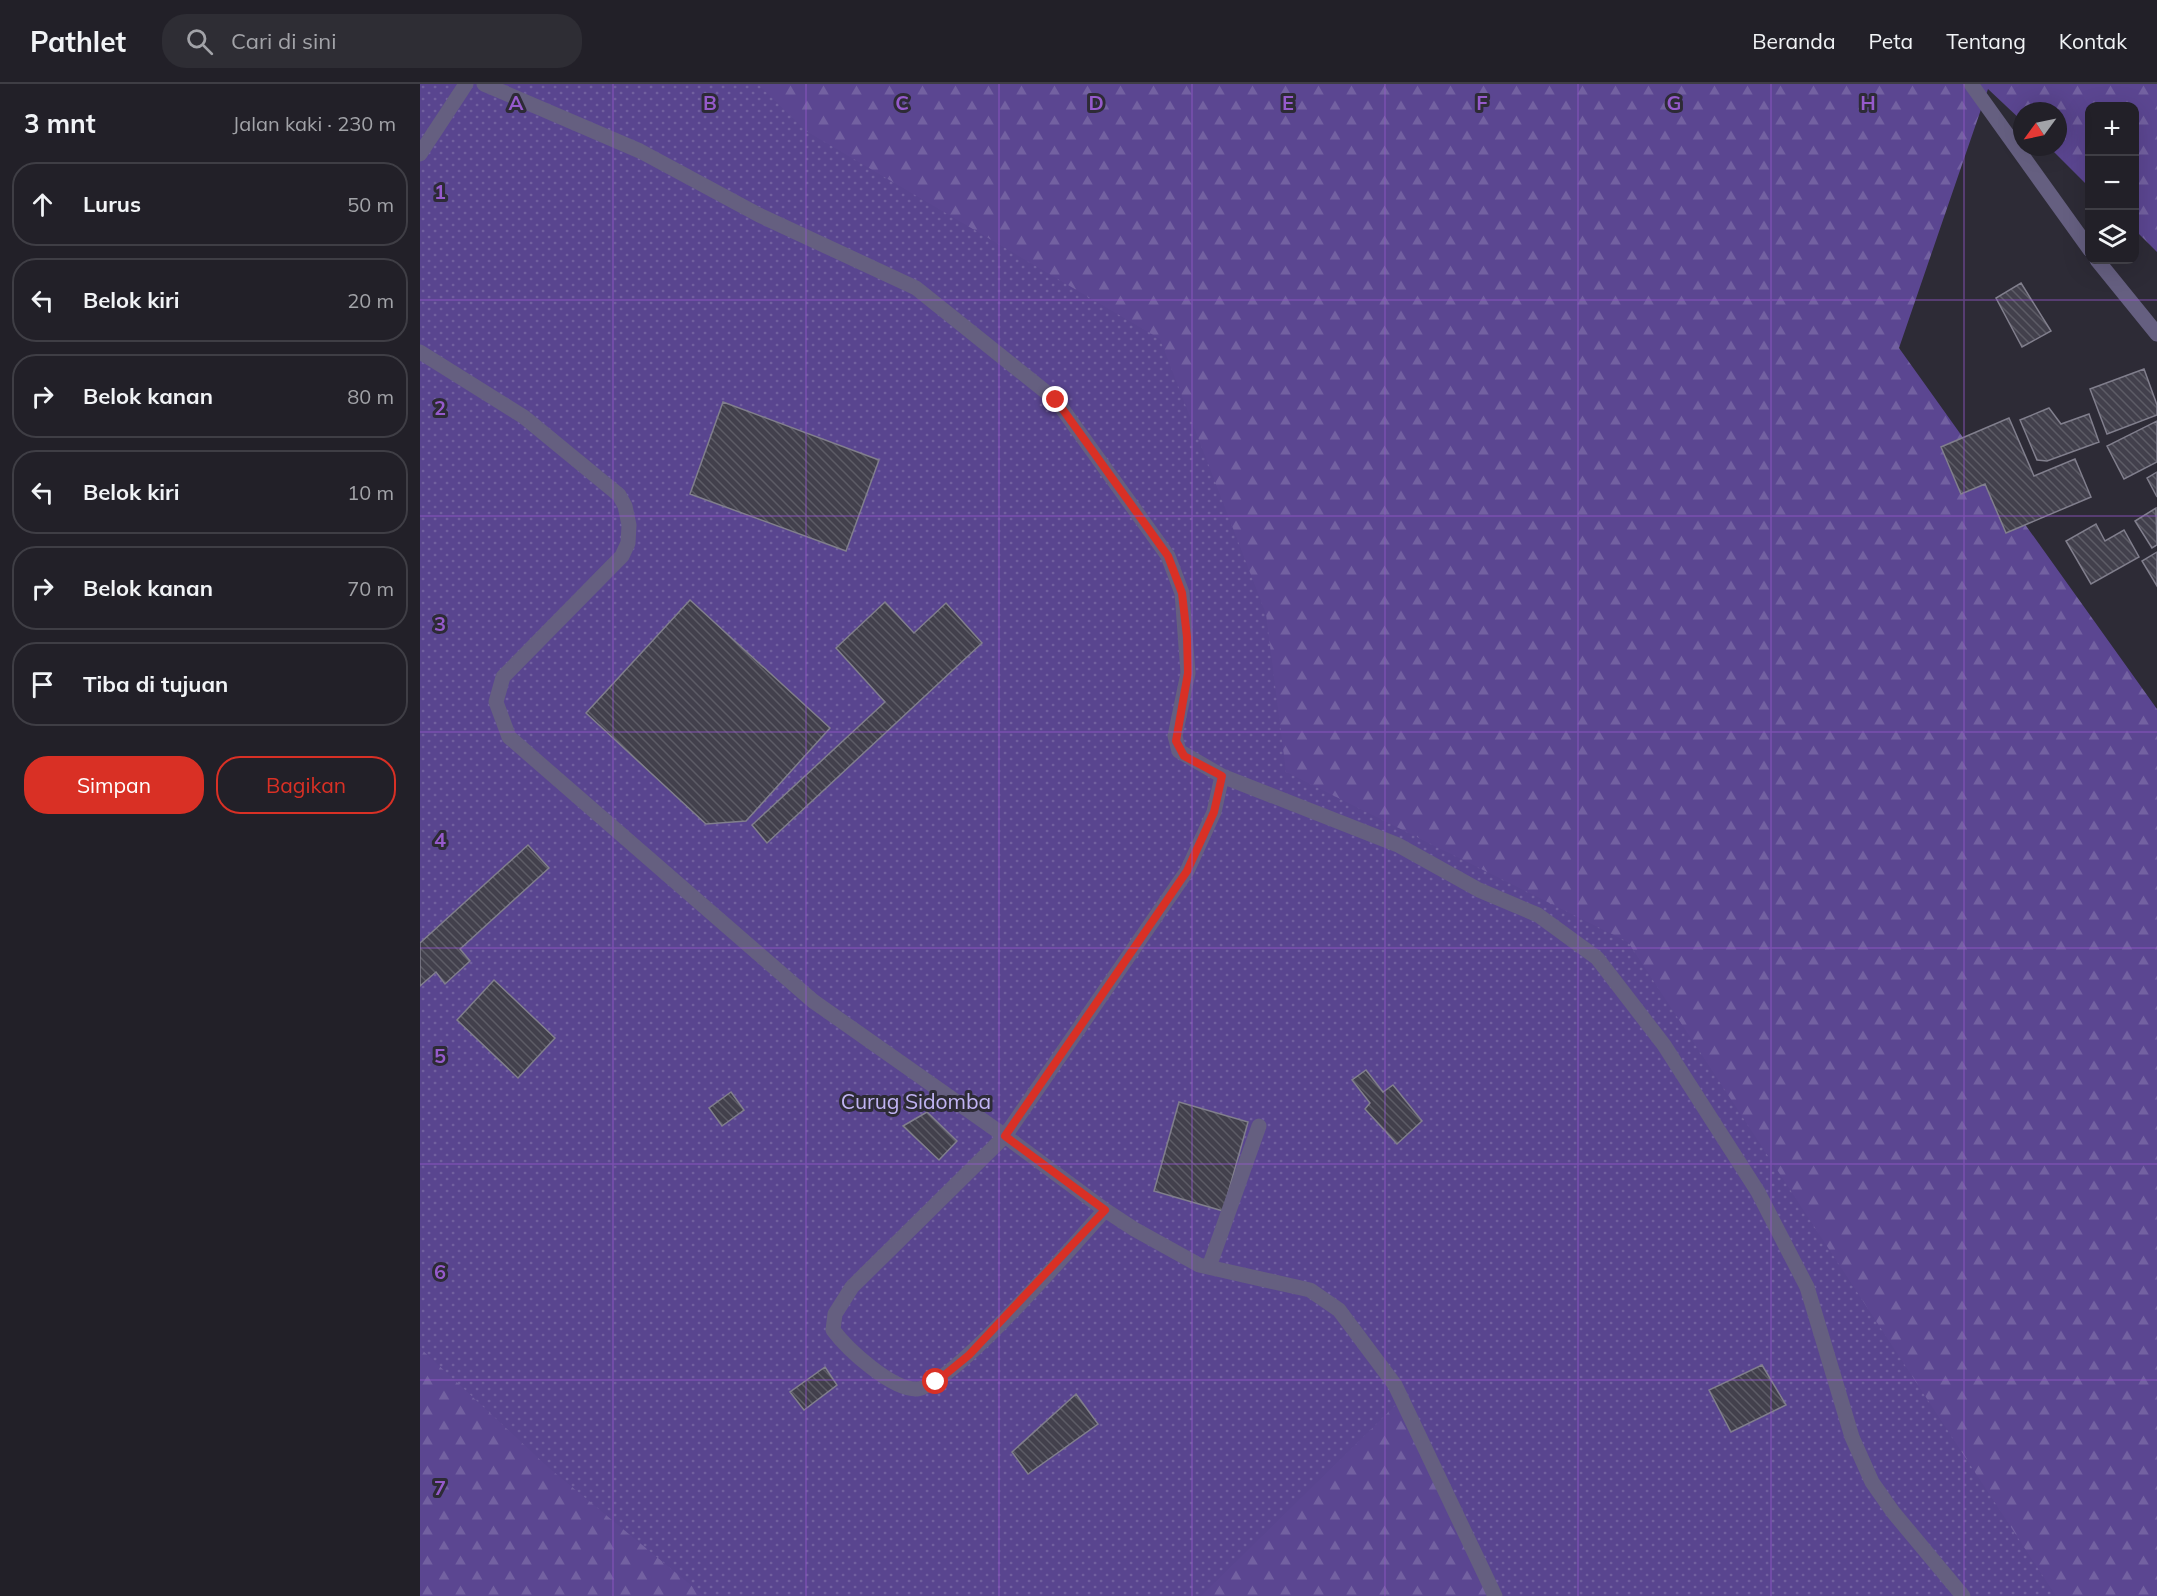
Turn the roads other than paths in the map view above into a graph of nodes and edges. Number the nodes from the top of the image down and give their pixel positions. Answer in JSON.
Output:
{"nodes":[{"id":1,"x":466,"y":84,"type":"edge"},
{"id":2,"x":484,"y":84,"type":"edge"},
{"id":3,"x":1971,"y":84,"type":"edge"},
{"id":4,"x":420,"y":154,"type":"edge"},
{"id":5,"x":2085,"y":243,"type":"edge"},
{"id":6,"x":2100,"y":264,"type":"edge"},
{"id":7,"x":2157,"y":334,"type":"edge"},
{"id":8,"x":420,"y":352,"type":"edge"},
{"id":9,"x":1222,"y":776,"type":"junction"},
{"id":10,"x":1259,"y":1126,"type":"dead end"},
{"id":11,"x":1005,"y":1136,"type":"junction"},
{"id":12,"x":1105,"y":1210,"type":"junction"},
{"id":13,"x":1209,"y":1267,"type":"junction"},
{"id":14,"x":1495,"y":1596,"type":"edge"},
{"id":15,"x":1963,"y":1596,"type":"edge"}],
"edges":[{"from":1,"to":4,"type":"street"},
{"from":2,"to":9,"type":"street"},
{"from":3,"to":5,"type":"street"},
{"from":6,"to":7,"type":"street"},
{"from":8,"to":11,"type":"street"},
{"from":9,"to":11,"type":"street"},
{"from":9,"to":15,"type":"street"},
{"from":10,"to":13,"type":"street"},
{"from":11,"to":12,"type":"street"},
{"from":11,"to":12,"type":"street"},
{"from":12,"to":13,"type":"street"},
{"from":13,"to":14,"type":"street"}]}
